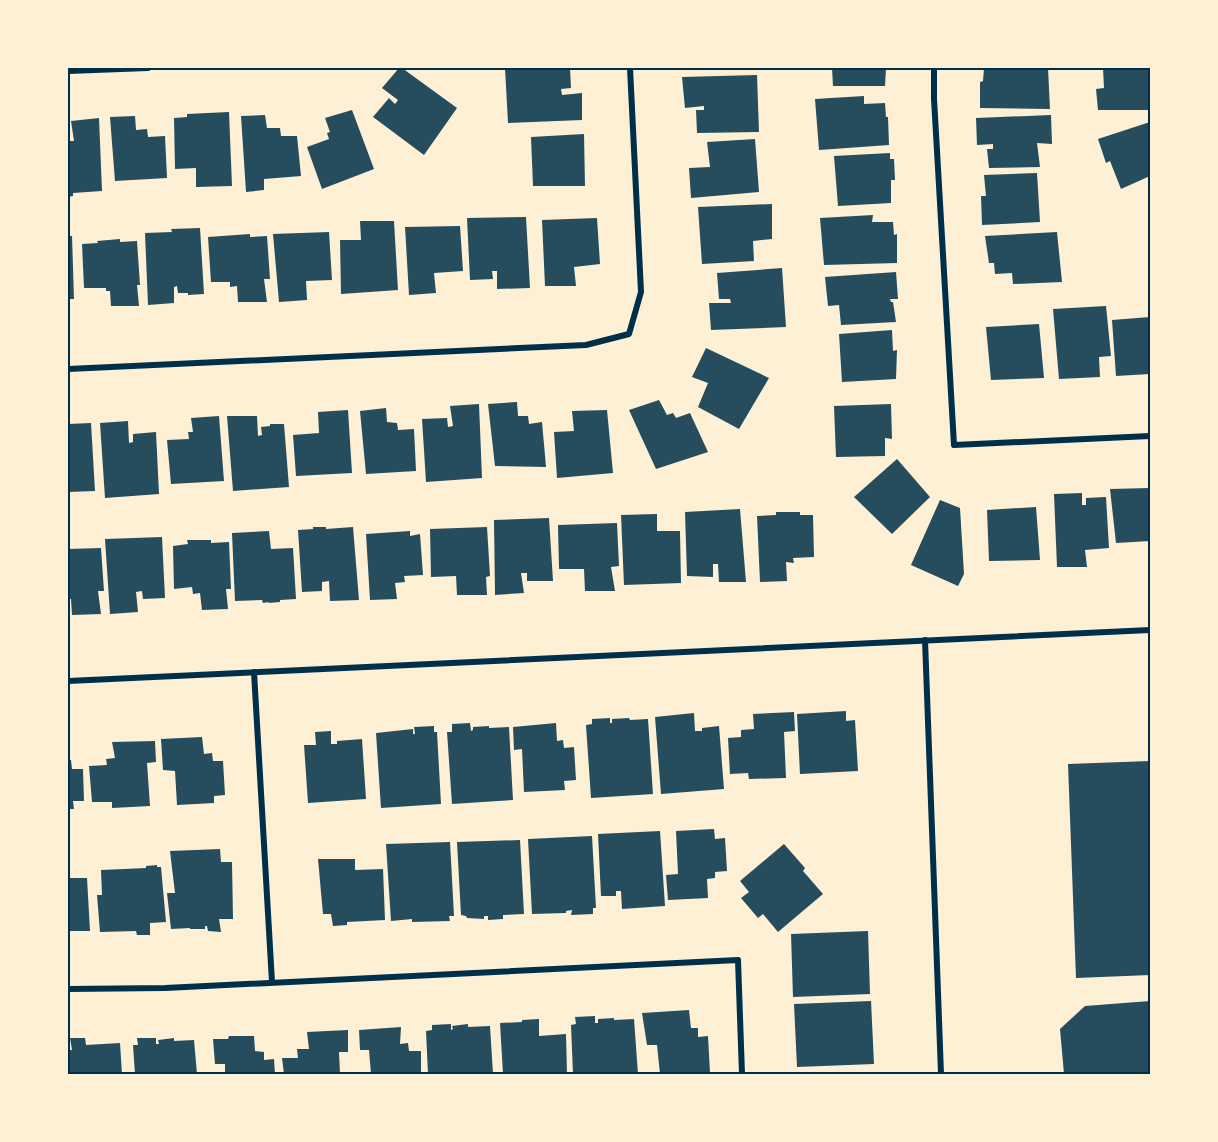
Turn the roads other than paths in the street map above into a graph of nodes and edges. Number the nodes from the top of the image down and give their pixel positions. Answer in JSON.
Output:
{"nodes":[{"id":1,"x":148,"y":68,"type":"edge"},
{"id":2,"x":630,"y":68,"type":"edge"},
{"id":3,"x":934,"y":68,"type":"edge"},
{"id":4,"x":68,"y":71,"type":"edge"},
{"id":5,"x":68,"y":369,"type":"edge"},
{"id":6,"x":1150,"y":436,"type":"edge"},
{"id":7,"x":1150,"y":630,"type":"edge"},
{"id":8,"x":925,"y":640,"type":"junction"},
{"id":9,"x":254,"y":672,"type":"junction"},
{"id":10,"x":68,"y":681,"type":"edge"},
{"id":11,"x":272,"y":982,"type":"junction"},
{"id":12,"x":68,"y":989,"type":"edge"},
{"id":13,"x":742,"y":1074,"type":"edge"},
{"id":14,"x":941,"y":1074,"type":"edge"}],
"edges":[{"from":1,"to":4,"type":"street"},
{"from":2,"to":5,"type":"street"},
{"from":3,"to":6,"type":"street"},
{"from":7,"to":8,"type":"street"},
{"from":8,"to":9,"type":"street"},
{"from":8,"to":14,"type":"street"},
{"from":9,"to":10,"type":"street"},
{"from":9,"to":11,"type":"street"},
{"from":11,"to":12,"type":"street"},
{"from":11,"to":13,"type":"street"}]}
